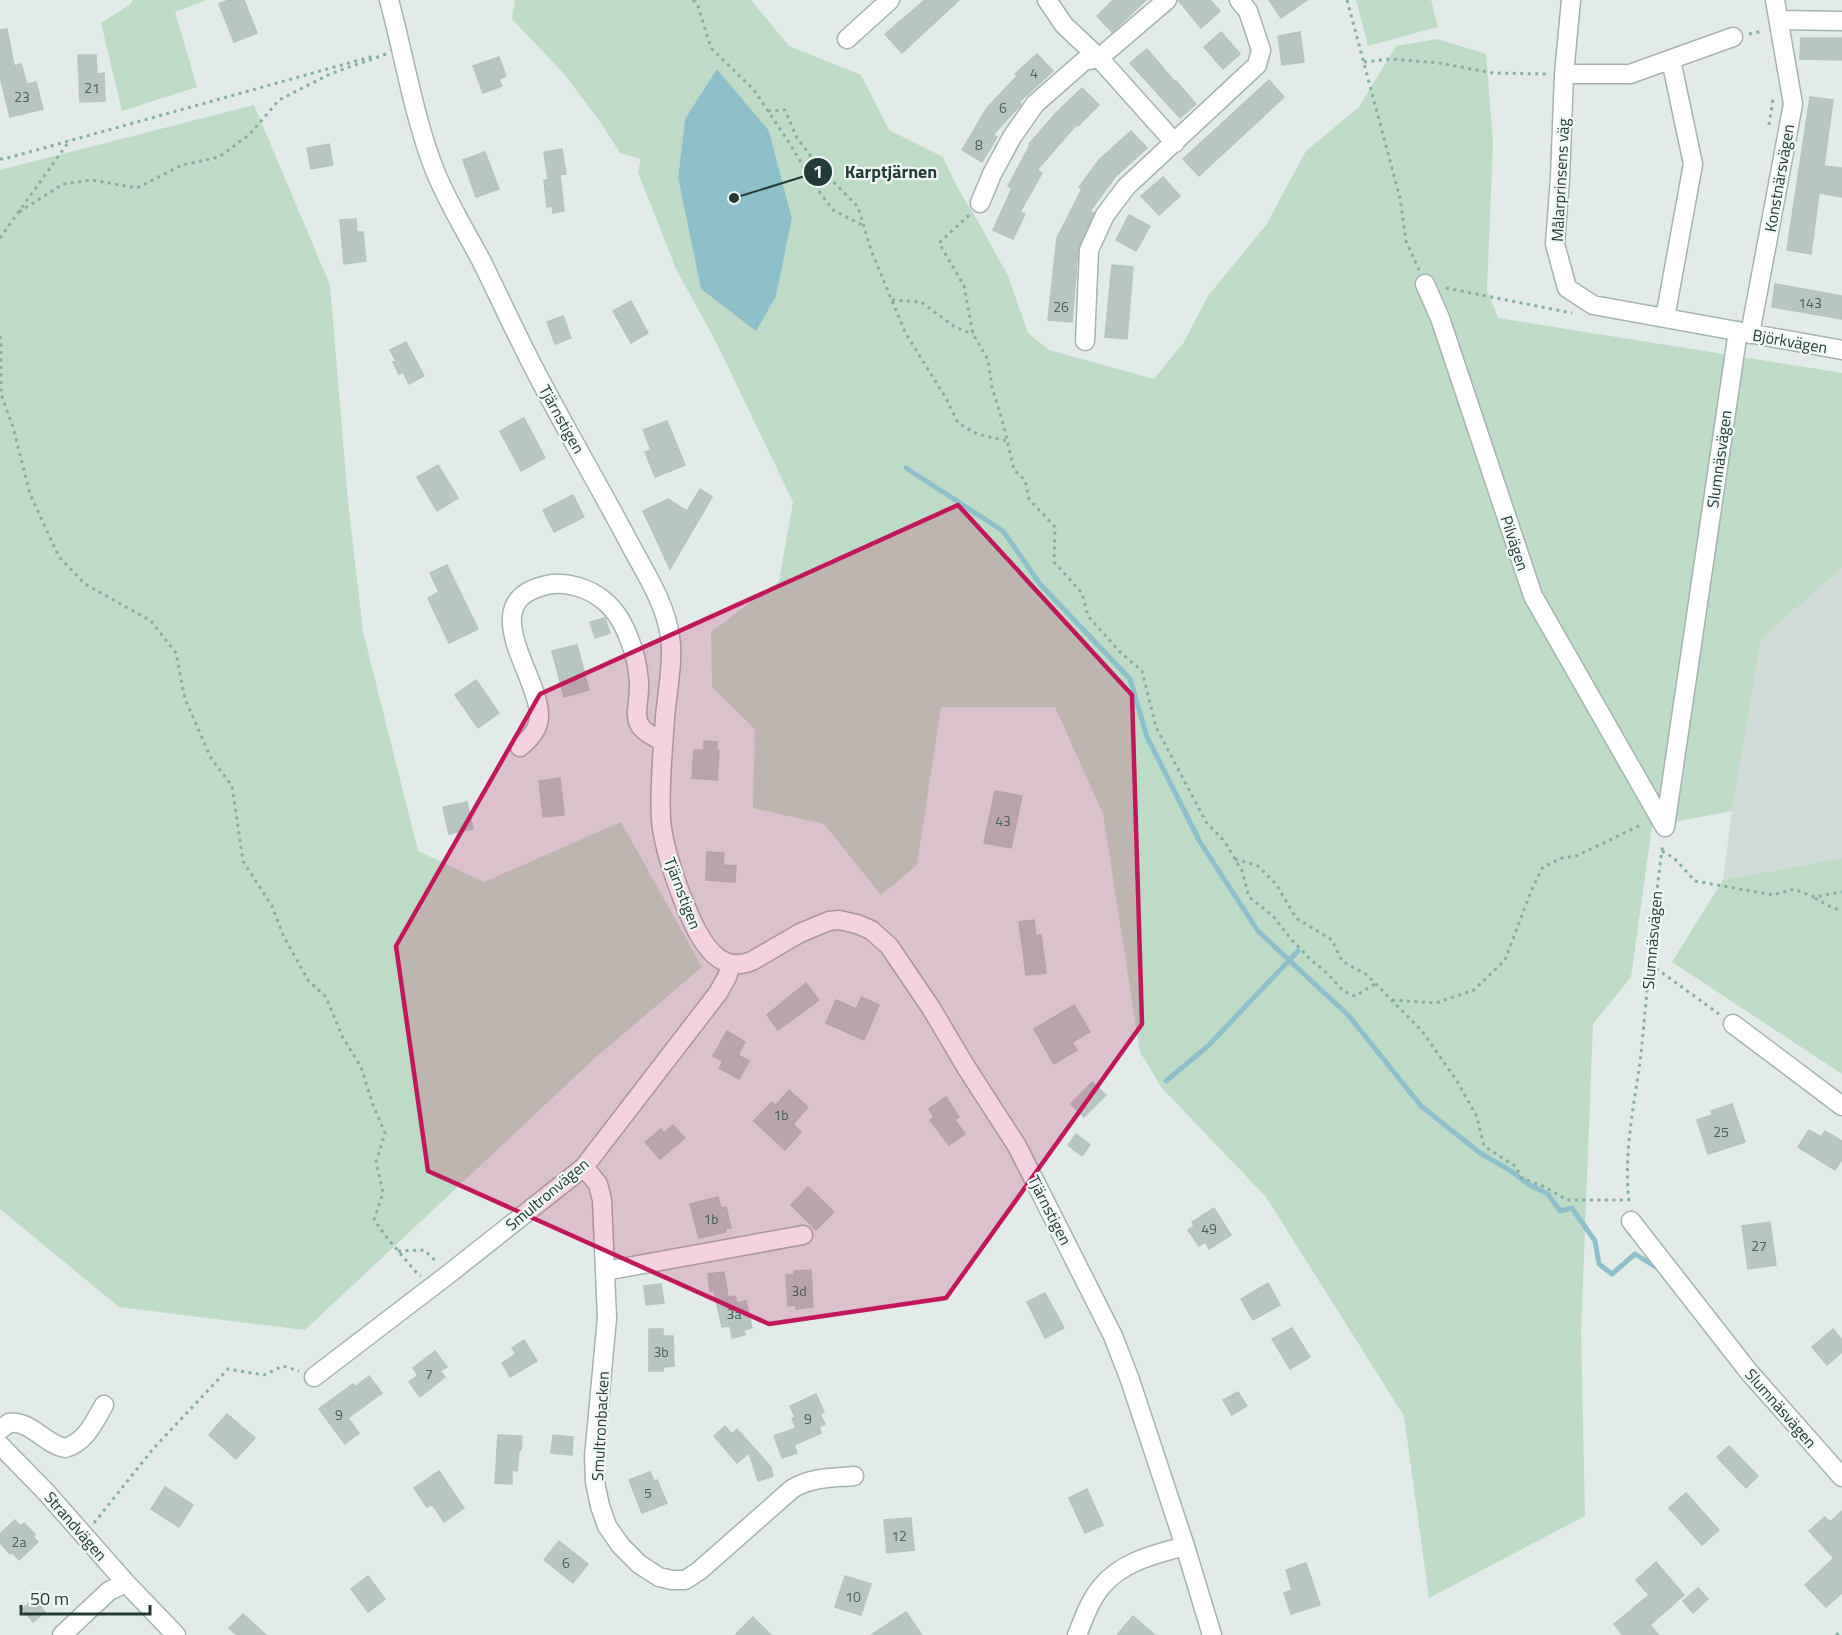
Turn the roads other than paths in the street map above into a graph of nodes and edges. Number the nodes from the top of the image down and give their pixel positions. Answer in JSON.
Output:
{"nodes":[{"id":1,"x":389,"y":0,"type":"edge"},
{"id":2,"x":890,"y":0,"type":"edge"},
{"id":3,"x":1047,"y":0,"type":"edge"},
{"id":4,"x":1167,"y":0,"type":"edge"},
{"id":5,"x":1239,"y":0,"type":"edge"},
{"id":6,"x":1571,"y":0,"type":"edge"},
{"id":7,"x":1775,"y":0,"type":"edge"},
{"id":8,"x":1779,"y":20,"type":"junction"},
{"id":9,"x":1842,"y":21,"type":"edge"},
{"id":10,"x":1733,"y":37,"type":"dead end"},
{"id":11,"x":847,"y":39,"type":"dead end"},
{"id":12,"x":1099,"y":58,"type":"junction"},
{"id":13,"x":1671,"y":60,"type":"junction"},
{"id":14,"x":1564,"y":74,"type":"junction"},
{"id":15,"x":1175,"y":143,"type":"junction"},
{"id":16,"x":976,"y":208,"type":"road end"},
{"id":17,"x":1425,"y":284,"type":"road end"},
{"id":18,"x":1665,"y":318,"type":"junction"},
{"id":19,"x":1744,"y":333,"type":"junction"},
{"id":20,"x":1085,"y":341,"type":"dead end"},
{"id":21,"x":1842,"y":350,"type":"edge"},
{"id":22,"x":663,"y":741,"type":"junction"},
{"id":23,"x":520,"y":747,"type":"dead end"},
{"id":24,"x":1662,"y":821,"type":"joint"},
{"id":25,"x":731,"y":965,"type":"junction"},
{"id":26,"x":1733,"y":1024,"type":"road end"},
{"id":27,"x":1842,"y":1106,"type":"edge"},
{"id":28,"x":584,"y":1167,"type":"junction"},
{"id":29,"x":1631,"y":1221,"type":"road end"},
{"id":30,"x":803,"y":1234,"type":"dead end"},
{"id":31,"x":605,"y":1271,"type":"junction"},
{"id":32,"x":306,"y":1374,"type":"road end"},
{"id":33,"x":104,"y":1405,"type":"dead end"},
{"id":34,"x":0,"y":1430,"type":"edge"},
{"id":35,"x":0,"y":1445,"type":"edge"},
{"id":36,"x":854,"y":1476,"type":"dead end"},
{"id":37,"x":1842,"y":1477,"type":"edge"},
{"id":38,"x":1185,"y":1546,"type":"junction"},
{"id":39,"x":126,"y":1583,"type":"junction"},
{"id":40,"x":62,"y":1635,"type":"edge"},
{"id":41,"x":176,"y":1635,"type":"edge"},
{"id":42,"x":1077,"y":1635,"type":"edge"},
{"id":43,"x":1212,"y":1635,"type":"edge"}],
"edges":[{"from":1,"to":22,"type":"street","name":"Tjärnstigen"},
{"from":2,"to":11,"type":"street"},
{"from":3,"to":12,"type":"street"},
{"from":4,"to":12,"type":"street"},
{"from":5,"to":15,"type":"street"},
{"from":6,"to":14,"type":"street","name":"Målarprinsens väg"},
{"from":7,"to":8,"type":"street","name":"Konstnärsvägen"},
{"from":8,"to":9,"type":"street"},
{"from":8,"to":19,"type":"street","name":"Konstnärsvägen"},
{"from":10,"to":13,"type":"street"},
{"from":12,"to":15,"type":"street"},
{"from":12,"to":16,"type":"street"},
{"from":13,"to":14,"type":"street"},
{"from":13,"to":18,"type":"street"},
{"from":14,"to":18,"type":"street","name":"Målarprinsens väg"},
{"from":15,"to":20,"type":"street"},
{"from":17,"to":24,"type":"street","name":"Pilvägen"},
{"from":18,"to":19,"type":"street","name":"Målarprinsens väg"},
{"from":19,"to":21,"type":"street","name":"Björkvägen"},
{"from":19,"to":24,"type":"street","name":"Slumnäsvägen"},
{"from":22,"to":23,"type":"street"},
{"from":22,"to":25,"type":"street","name":"Tjärnstigen"},
{"from":25,"to":28,"type":"street","name":"Smultronvägen"},
{"from":25,"to":38,"type":"street","name":"Tjärnstigen"},
{"from":26,"to":27,"type":"street"},
{"from":28,"to":31,"type":"street","name":"Smultronbacken"},
{"from":28,"to":32,"type":"street","name":"Smultronvägen"},
{"from":29,"to":37,"type":"street","name":"Slumnäsvägen"},
{"from":30,"to":31,"type":"street"},
{"from":31,"to":36,"type":"street","name":"Smultronbacken"},
{"from":33,"to":34,"type":"street"},
{"from":35,"to":39,"type":"street","name":"Strandvägen"},
{"from":38,"to":42,"type":"street"},
{"from":38,"to":43,"type":"street","name":"Tjärnstigen"},
{"from":39,"to":40,"type":"street"},
{"from":39,"to":41,"type":"street","name":"Strandvägen"}]}
